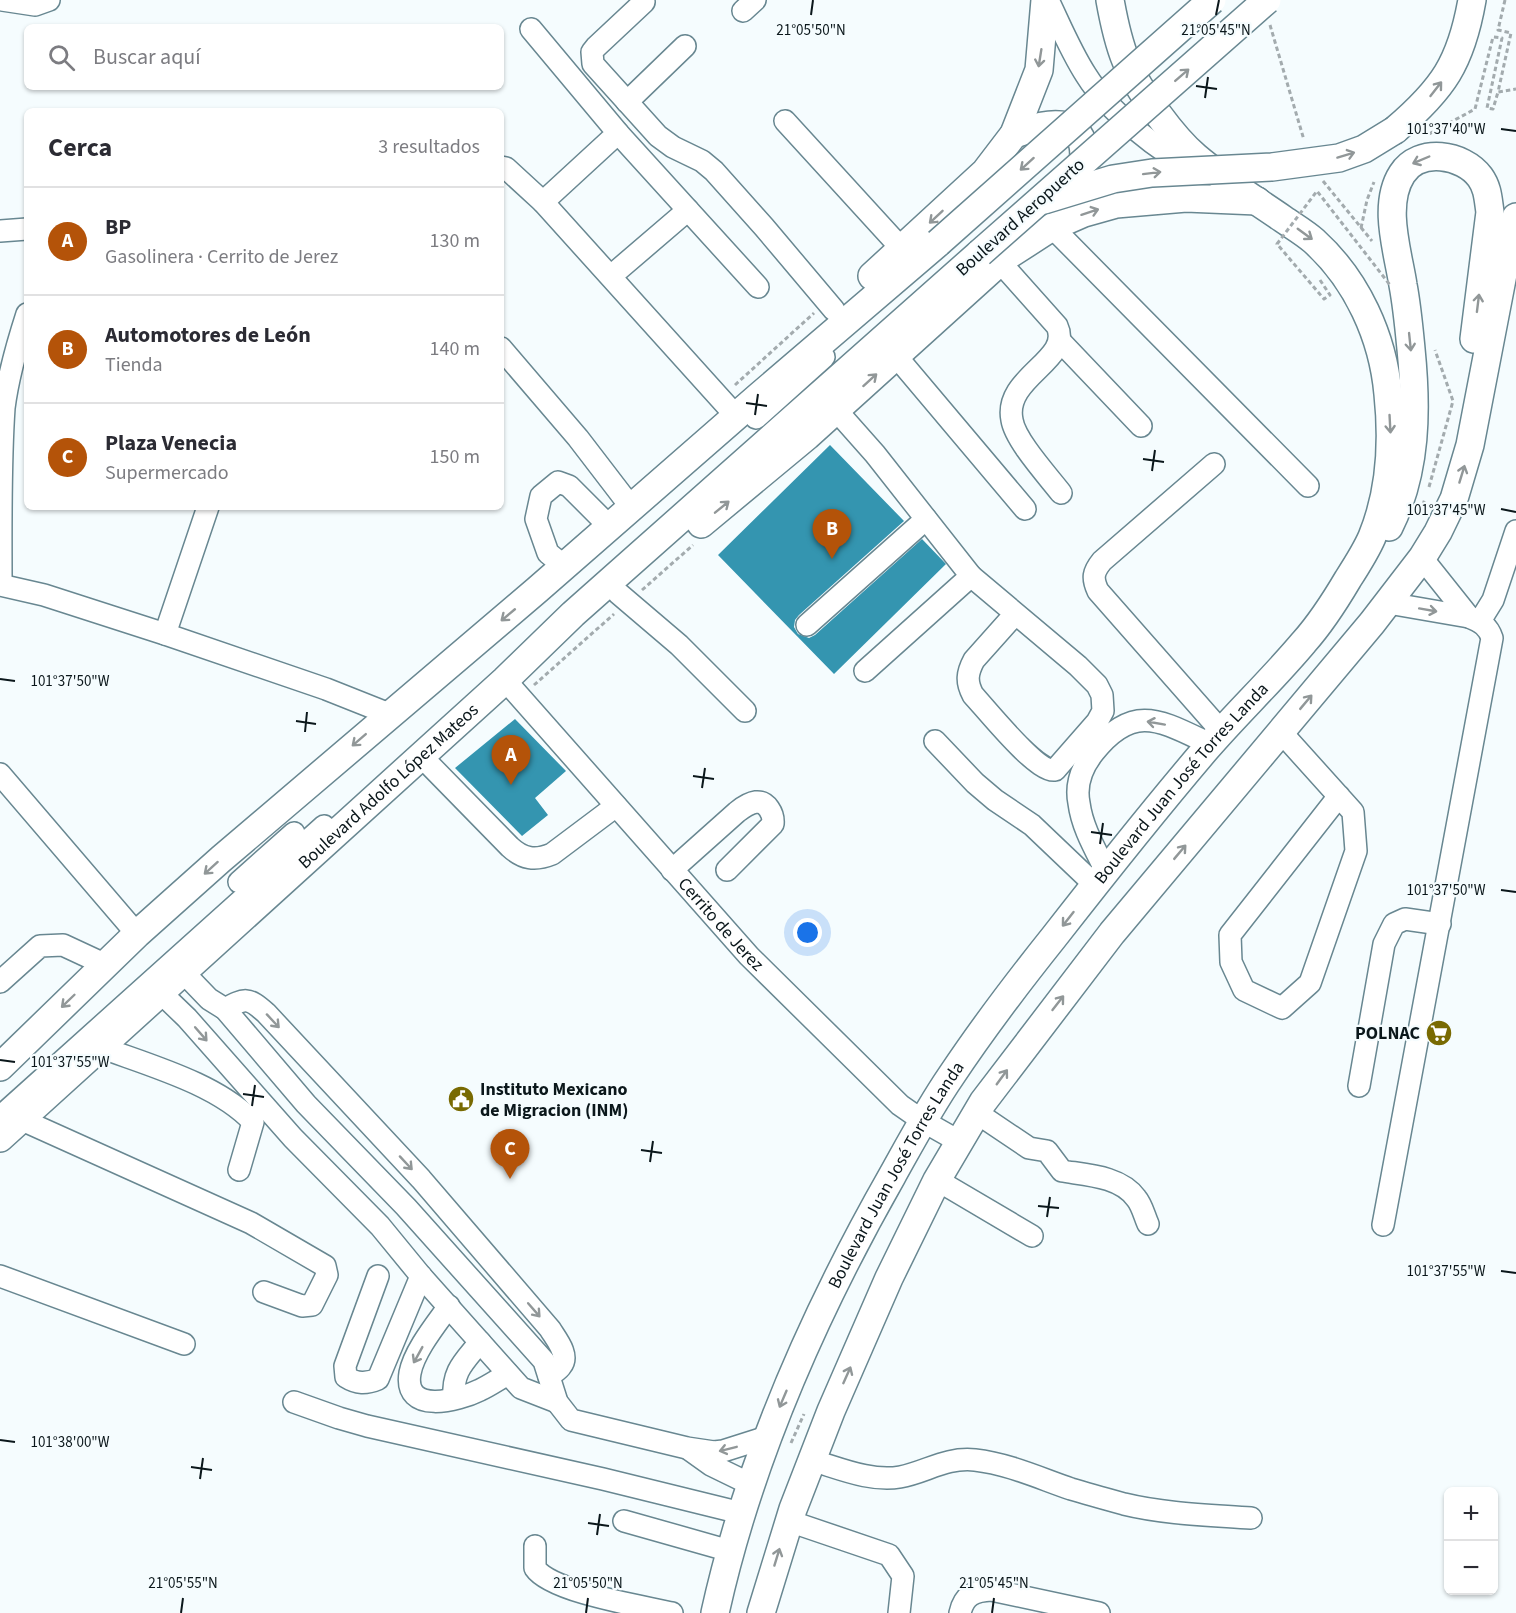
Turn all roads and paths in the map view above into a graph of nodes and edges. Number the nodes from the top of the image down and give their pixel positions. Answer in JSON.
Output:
{"nodes":[{"id":1,"x":2,"y":0,"type":"edge"},
{"id":2,"x":49,"y":0,"type":"edge"},
{"id":3,"x":1047,"y":0,"type":"edge"},
{"id":4,"x":1110,"y":0,"type":"edge"},
{"id":5,"x":1212,"y":0,"type":"edge"},
{"id":6,"x":1267,"y":0,"type":"edge"},
{"id":7,"x":1472,"y":0,"type":"edge"},
{"id":8,"x":1505,"y":0,"type":"edge"},
{"id":9,"x":644,"y":2,"type":"dead end"},
{"id":10,"x":531,"y":29,"type":"dead end"},
{"id":11,"x":685,"y":46,"type":"dead end"},
{"id":12,"x":1516,"y":89,"type":"edge"},
{"id":13,"x":1498,"y":92,"type":"junction"},
{"id":14,"x":627,"y":102,"type":"junction"},
{"id":15,"x":785,"y":121,"type":"dead end"},
{"id":16,"x":618,"y":133,"type":"junction"},
{"id":17,"x":1014,"y":134,"type":"junction"},
{"id":18,"x":1426,"y":136,"type":"dead end"},
{"id":19,"x":504,"y":168,"type":"edge"},
{"id":20,"x":1376,"y":177,"type":"dead end"},
{"id":21,"x":1257,"y":201,"type":"junction"},
{"id":22,"x":543,"y":202,"type":"junction"},
{"id":23,"x":1035,"y":203,"type":"junction"},
{"id":24,"x":688,"y":210,"type":"junction"},
{"id":25,"x":1490,"y":212,"type":"junction"},
{"id":26,"x":1516,"y":217,"type":"edge"},
{"id":27,"x":1052,"y":227,"type":"junction"},
{"id":28,"x":1361,"y":228,"type":"dead end"},
{"id":29,"x":24,"y":229,"type":"edge"},
{"id":30,"x":0,"y":231,"type":"edge"},
{"id":31,"x":969,"y":240,"type":"dead end"},
{"id":32,"x":902,"y":249,"type":"junction"},
{"id":33,"x":1002,"y":260,"type":"junction"},
{"id":34,"x":1512,"y":263,"type":"edge"},
{"id":35,"x":611,"y":276,"type":"junction"},
{"id":36,"x":1320,"y":280,"type":"dead end"},
{"id":37,"x":1390,"y":285,"type":"dead end"},
{"id":38,"x":758,"y":287,"type":"dead end"},
{"id":39,"x":830,"y":306,"type":"junction"},
{"id":40,"x":24,"y":325,"type":"edge"},
{"id":41,"x":1060,"y":341,"type":"junction"},
{"id":42,"x":504,"y":352,"type":"edge"},
{"id":43,"x":896,"y":356,"type":"junction"},
{"id":44,"x":724,"y":402,"type":"junction"},
{"id":45,"x":836,"y":410,"type":"junction"},
{"id":46,"x":764,"y":419,"type":"junction"},
{"id":47,"x":1142,"y":426,"type":"dead end"},
{"id":48,"x":1470,"y":445,"type":"junction"},
{"id":49,"x":1214,"y":464,"type":"dead end"},
{"id":50,"x":1308,"y":486,"type":"dead end"},
{"id":51,"x":1060,"y":493,"type":"dead end"},
{"id":52,"x":624,"y":498,"type":"junction"},
{"id":53,"x":1025,"y":509,"type":"dead end"},
{"id":54,"x":207,"y":510,"type":"edge"},
{"id":55,"x":602,"y":519,"type":"junction"},
{"id":56,"x":926,"y":519,"type":"junction"},
{"id":57,"x":1516,"y":531,"type":"edge"},
{"id":58,"x":1422,"y":558,"type":"junction"},
{"id":59,"x":559,"y":562,"type":"junction"},
{"id":60,"x":971,"y":576,"type":"junction"},
{"id":61,"x":1,"y":585,"type":"edge"},
{"id":62,"x":537,"y":590,"type":"junction"},
{"id":63,"x":618,"y":593,"type":"junction"},
{"id":64,"x":1388,"y":603,"type":"junction"},
{"id":65,"x":1326,"y":613,"type":"junction"},
{"id":66,"x":573,"y":614,"type":"junction"},
{"id":67,"x":1016,"y":614,"type":"junction"},
{"id":68,"x":1474,"y":619,"type":"junction"},
{"id":69,"x":807,"y":625,"type":"dead end"},
{"id":70,"x":165,"y":634,"type":"junction"},
{"id":71,"x":865,"y":671,"type":"dead end"},
{"id":72,"x":505,"y":680,"type":"junction"},
{"id":73,"x":745,"y":711,"type":"dead end"},
{"id":74,"x":389,"y":714,"type":"junction"},
{"id":75,"x":1281,"y":732,"type":"junction"},
{"id":76,"x":1216,"y":738,"type":"junction"},
{"id":77,"x":935,"y":741,"type":"dead end"},
{"id":78,"x":421,"y":756,"type":"junction"},
{"id":79,"x":0,"y":774,"type":"edge"},
{"id":80,"x":1339,"y":796,"type":"junction"},
{"id":81,"x":616,"y":806,"type":"junction"},
{"id":82,"x":294,"y":832,"type":"dead end"},
{"id":83,"x":672,"y":870,"type":"junction"},
{"id":84,"x":727,"y":870,"type":"dead end"},
{"id":85,"x":1100,"y":878,"type":"junction"},
{"id":86,"x":238,"y":882,"type":"dead end"},
{"id":87,"x":1440,"y":924,"type":"junction"},
{"id":88,"x":137,"y":934,"type":"junction"},
{"id":89,"x":106,"y":965,"type":"junction"},
{"id":90,"x":183,"y":972,"type":"junction"},
{"id":91,"x":0,"y":982,"type":"edge"},
{"id":92,"x":160,"y":992,"type":"junction"},
{"id":93,"x":225,"y":1009,"type":"junction"},
{"id":94,"x":100,"y":1047,"type":"junction"},
{"id":95,"x":3,"y":1058,"type":"edge"},
{"id":96,"x":1359,"y":1086,"type":"dead end"},
{"id":97,"x":306,"y":1104,"type":"junction"},
{"id":98,"x":977,"y":1113,"type":"junction"},
{"id":99,"x":259,"y":1114,"type":"junction"},
{"id":100,"x":10,"y":1118,"type":"edge"},
{"id":101,"x":923,"y":1122,"type":"junction"},
{"id":102,"x":282,"y":1125,"type":"junction"},
{"id":103,"x":0,"y":1138,"type":"edge"},
{"id":104,"x":960,"y":1142,"type":"junction"},
{"id":105,"x":239,"y":1170,"type":"dead end"},
{"id":106,"x":937,"y":1180,"type":"junction"},
{"id":107,"x":428,"y":1188,"type":"junction"},
{"id":108,"x":406,"y":1207,"type":"junction"},
{"id":109,"x":1148,"y":1224,"type":"dead end"},
{"id":110,"x":1383,"y":1225,"type":"dead end"},
{"id":111,"x":380,"y":1226,"type":"junction"},
{"id":112,"x":1032,"y":1236,"type":"dead end"},
{"id":113,"x":0,"y":1276,"type":"edge"},
{"id":114,"x":378,"y":1276,"type":"dead end"},
{"id":115,"x":421,"y":1276,"type":"junction"},
{"id":116,"x":264,"y":1292,"type":"dead end"},
{"id":117,"x":449,"y":1306,"type":"junction"},
{"id":118,"x":480,"y":1342,"type":"junction"},
{"id":119,"x":184,"y":1344,"type":"dead end"},
{"id":120,"x":508,"y":1374,"type":"junction"},
{"id":121,"x":549,"y":1376,"type":"junction"},
{"id":122,"x":454,"y":1398,"type":"junction"},
{"id":123,"x":294,"y":1402,"type":"dead end"},
{"id":124,"x":557,"y":1402,"type":"junction"},
{"id":125,"x":767,"y":1437,"type":"junction"},
{"id":126,"x":687,"y":1448,"type":"junction"},
{"id":127,"x":810,"y":1460,"type":"junction"},
{"id":128,"x":750,"y":1484,"type":"junction"},
{"id":129,"x":741,"y":1513,"type":"junction"},
{"id":130,"x":1251,"y":1518,"type":"dead end"},
{"id":131,"x":624,"y":1521,"type":"dead end"},
{"id":132,"x":789,"y":1521,"type":"junction"},
{"id":133,"x":535,"y":1546,"type":"dead end"},
{"id":134,"x":730,"y":1551,"type":"junction"},
{"id":135,"x":672,"y":1613,"type":"edge"},
{"id":136,"x":715,"y":1613,"type":"edge"},
{"id":137,"x":761,"y":1613,"type":"edge"},
{"id":138,"x":899,"y":1613,"type":"edge"},
{"id":139,"x":960,"y":1613,"type":"edge"},
{"id":140,"x":1099,"y":1613,"type":"edge"}],
"edges":[{"from":1,"to":2,"type":"street"},
{"from":3,"to":17,"type":"main road","one_way":true},
{"from":3,"to":21,"type":"street"},
{"from":4,"to":21,"type":"main road","name":"Boulevard Juan José Torres Landa"},
{"from":5,"to":46,"type":"main road","name":"Boulevard Aeropuerto","one_way":true,"bridge":true},
{"from":23,"to":6,"type":"main road","name":"Boulevard Aeropuerto","one_way":true,"bridge":true},
{"from":23,"to":7,"type":"main road","one_way":true,"bridge":true},
{"from":8,"to":13,"type":"path"},
{"from":9,"to":14,"type":"street"},
{"from":10,"to":16,"type":"street"},
{"from":11,"to":14,"type":"street"},
{"from":12,"to":13,"type":"path"},
{"from":13,"to":18,"type":"path"},
{"from":14,"to":39,"type":"street"},
{"from":15,"to":32,"type":"street"},
{"from":16,"to":22,"type":"street"},
{"from":16,"to":24,"type":"street"},
{"from":17,"to":32,"type":"main road","one_way":true},
{"from":17,"to":33,"type":"main road"},
{"from":19,"to":22,"type":"street"},
{"from":20,"to":28,"type":"path"},
{"from":27,"to":21,"type":"main road","one_way":true},
{"from":21,"to":65,"type":"main road","name":"Boulevard Juan José Torres Landa","one_way":true},
{"from":22,"to":35,"type":"street"},
{"from":23,"to":46,"type":"main road","name":"Boulevard Aeropuerto","bridge":true},
{"from":24,"to":35,"type":"street"},
{"from":24,"to":38,"type":"street"},
{"from":25,"to":34,"type":"street"},
{"from":48,"to":25,"type":"main road","one_way":true},
{"from":25,"to":65,"type":"main road","one_way":true},
{"from":26,"to":34,"type":"main road","name":"Boulevard Juan José Torres Landa"},
{"from":27,"to":33,"type":"main road"},
{"from":27,"to":50,"type":"street"},
{"from":29,"to":30,"type":"street"},
{"from":31,"to":46,"type":"street"},
{"from":32,"to":39,"type":"main road"},
{"from":33,"to":41,"type":"street"},
{"from":33,"to":43,"type":"main road"},
{"from":34,"to":48,"type":"main road","name":"Boulevard Juan José Torres Landa"},
{"from":35,"to":44,"type":"street"},
{"from":36,"to":37,"type":"path","bridge":true},
{"from":39,"to":44,"type":"main road"},
{"from":39,"to":44,"type":"path"},
{"from":40,"to":61,"type":"street"},
{"from":41,"to":47,"type":"street"},
{"from":41,"to":51,"type":"street"},
{"from":42,"to":52,"type":"street"},
{"from":45,"to":43,"type":"main road","one_way":true},
{"from":43,"to":53,"type":"street"},
{"from":44,"to":52,"type":"main road"},
{"from":45,"to":56,"type":"street"},
{"from":63,"to":45,"type":"main road","one_way":true},
{"from":46,"to":62,"type":"main road"},
{"from":46,"to":66,"type":"main road","name":"Boulevard Adolfo López Mateos"},
{"from":46,"to":100,"type":"street"},
{"from":58,"to":48,"type":"main road","name":"Boulevard Juan José Torres Landa","one_way":true},
{"from":49,"to":76,"type":"street"},
{"from":52,"to":55,"type":"main road"},
{"from":54,"to":70,"type":"street"},
{"from":55,"to":59,"type":"main road"},
{"from":55,"to":59,"type":"street"},
{"from":56,"to":60,"type":"street"},
{"from":56,"to":69,"type":"street"},
{"from":57,"to":68,"type":"street"},
{"from":58,"to":64,"type":"main road","name":"Boulevard Juan José Torres Landa"},
{"from":58,"to":68,"type":"street"},
{"from":59,"to":62,"type":"main road"},
{"from":60,"to":67,"type":"street"},
{"from":60,"to":71,"type":"street"},
{"from":61,"to":70,"type":"street"},
{"from":62,"to":74,"type":"main road","one_way":true},
{"from":63,"to":66,"type":"main road"},
{"from":63,"to":73,"type":"street"},
{"from":64,"to":68,"type":"street","one_way":true},
{"from":75,"to":64,"type":"main road","name":"Boulevard Juan José Torres Landa","one_way":true},
{"from":65,"to":76,"type":"main road","name":"Boulevard Juan José Torres Landa"},
{"from":66,"to":72,"type":"main road","name":"Boulevard Adolfo López Mateos"},
{"from":67,"to":67,"type":"street"},
{"from":68,"to":87,"type":"street"},
{"from":70,"to":74,"type":"street"},
{"from":72,"to":78,"type":"main road","name":"Boulevard Adolfo López Mateos"},
{"from":72,"to":81,"type":"street","name":"Cerrito de Jerez"},
{"from":74,"to":88,"type":"main road","one_way":true},
{"from":75,"to":80,"type":"street"},
{"from":98,"to":75,"type":"main road","name":"Boulevard Juan José Torres Landa","one_way":true},
{"from":76,"to":85,"type":"main road","name":"Boulevard Juan José Torres Landa"},
{"from":76,"to":85,"type":"street","one_way":true},
{"from":77,"to":85,"type":"street"},
{"from":78,"to":81,"type":"street"},
{"from":78,"to":90,"type":"main road","name":"Boulevard Adolfo López Mateos"},
{"from":79,"to":88,"type":"street"},
{"from":80,"to":80,"type":"street"},
{"from":81,"to":83,"type":"street","name":"Cerrito de Jerez"},
{"from":82,"to":86,"type":"street"},
{"from":83,"to":84,"type":"street"},
{"from":83,"to":101,"type":"street","name":"Cerrito de Jerez"},
{"from":85,"to":101,"type":"main road","name":"Boulevard Juan José Torres Landa","one_way":true},
{"from":87,"to":96,"type":"street"},
{"from":87,"to":110,"type":"street"},
{"from":88,"to":89,"type":"main road"},
{"from":89,"to":91,"type":"street"},
{"from":89,"to":95,"type":"main road","one_way":true},
{"from":90,"to":92,"type":"main road","name":"Boulevard Adolfo López Mateos"},
{"from":90,"to":93,"type":"street"},
{"from":92,"to":94,"type":"main road","name":"Boulevard Adolfo López Mateos"},
{"from":92,"to":99,"type":"street","one_way":true},
{"from":93,"to":97,"type":"street"},
{"from":93,"to":107,"type":"street","one_way":true},
{"from":94,"to":99,"type":"street"},
{"from":94,"to":100,"type":"main road","name":"Boulevard Adolfo López Mateos"},
{"from":97,"to":102,"type":"street"},
{"from":97,"to":108,"type":"street"},
{"from":98,"to":104,"type":"main road","name":"Boulevard Juan José Torres Landa"},
{"from":98,"to":109,"type":"street"},
{"from":99,"to":102,"type":"street"},
{"from":99,"to":105,"type":"street"},
{"from":100,"to":103,"type":"main road","name":"Boulevard Adolfo López Mateos"},
{"from":100,"to":116,"type":"street"},
{"from":101,"to":104,"type":"street","name":"Cerrito de Jerez"},
{"from":101,"to":125,"type":"main road","name":"Boulevard Juan José Torres Landa","one_way":true},
{"from":102,"to":111,"type":"street"},
{"from":104,"to":106,"type":"main road","name":"Boulevard Juan José Torres Landa"},
{"from":106,"to":112,"type":"street"},
{"from":127,"to":106,"type":"main road","name":"Boulevard Juan José Torres Landa","one_way":true},
{"from":107,"to":108,"type":"street"},
{"from":107,"to":121,"type":"street","one_way":true},
{"from":108,"to":111,"type":"street"},
{"from":108,"to":121,"type":"street"},
{"from":111,"to":115,"type":"street"},
{"from":113,"to":119,"type":"street"},
{"from":114,"to":115,"type":"street"},
{"from":115,"to":117,"type":"street"},
{"from":117,"to":118,"type":"street"},
{"from":117,"to":122,"type":"street","one_way":true},
{"from":118,"to":120,"type":"street"},
{"from":118,"to":122,"type":"street"},
{"from":120,"to":122,"type":"street"},
{"from":120,"to":124,"type":"street"},
{"from":121,"to":124,"type":"street"},
{"from":123,"to":129,"type":"street"},
{"from":124,"to":126,"type":"street"},
{"from":125,"to":126,"type":"street","one_way":true},
{"from":125,"to":128,"type":"main road","name":"Boulevard Juan José Torres Landa"},
{"from":126,"to":128,"type":"street"},
{"from":127,"to":130,"type":"street"},
{"from":127,"to":132,"type":"main road","name":"Boulevard Juan José Torres Landa"},
{"from":128,"to":129,"type":"main road","name":"Boulevard Juan José Torres Landa"},
{"from":129,"to":134,"type":"main road","name":"Boulevard Juan José Torres Landa"},
{"from":131,"to":134,"type":"street"},
{"from":137,"to":132,"type":"main road","name":"Boulevard Juan José Torres Landa","one_way":true},
{"from":132,"to":138,"type":"street"},
{"from":133,"to":135,"type":"street"},
{"from":134,"to":136,"type":"main road","name":"Boulevard Juan José Torres Landa"},
{"from":139,"to":140,"type":"street"}]}
